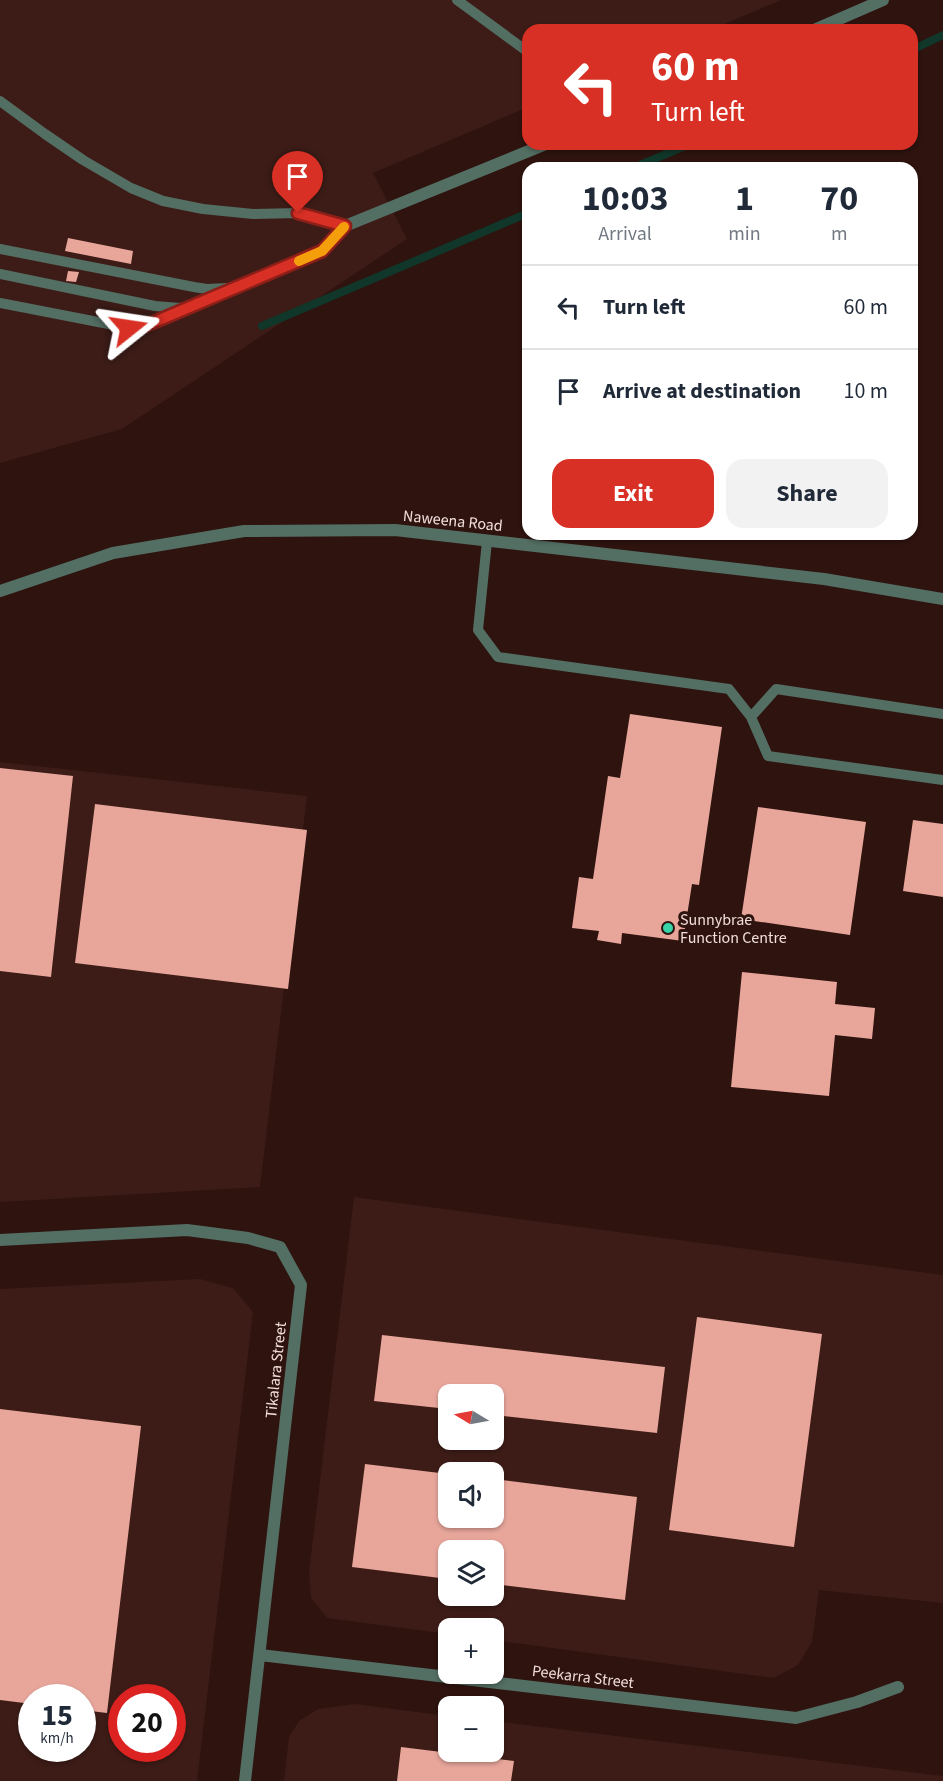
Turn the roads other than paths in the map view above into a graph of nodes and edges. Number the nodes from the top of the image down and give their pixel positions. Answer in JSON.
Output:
{"nodes":[{"id":1,"x":457,"y":0,"type":"edge"},
{"id":2,"x":883,"y":0,"type":"edge"},
{"id":3,"x":828,"y":24,"type":"edge"},
{"id":4,"x":522,"y":48,"type":"edge"},
{"id":5,"x":0,"y":101,"type":"edge"},
{"id":6,"x":531,"y":150,"type":"edge"},
{"id":7,"x":345,"y":226,"type":"junction"},
{"id":8,"x":0,"y":249,"type":"edge"},
{"id":9,"x":0,"y":274,"type":"edge"},
{"id":10,"x":243,"y":285,"type":"junction"},
{"id":11,"x":0,"y":303,"type":"edge"},
{"id":12,"x":195,"y":305,"type":"junction"},
{"id":13,"x":487,"y":541,"type":"junction"},
{"id":14,"x":0,"y":591,"type":"edge"},
{"id":15,"x":943,"y":599,"type":"edge"},
{"id":16,"x":943,"y":714,"type":"edge"},
{"id":17,"x":751,"y":717,"type":"junction"},
{"id":18,"x":943,"y":780,"type":"edge"},
{"id":19,"x":0,"y":1240,"type":"edge"},
{"id":20,"x":260,"y":1655,"type":"junction"},
{"id":21,"x":898,"y":1687,"type":"dead end"},
{"id":22,"x":246,"y":1781,"type":"edge"}],
"edges":[{"from":1,"to":4,"type":"lane"},
{"from":2,"to":3,"type":"street"},
{"from":5,"to":7,"type":"lane"},
{"from":6,"to":7,"type":"street"},
{"from":7,"to":10,"type":"lane"},
{"from":8,"to":10,"type":"lane"},
{"from":9,"to":12,"type":"lane"},
{"from":10,"to":12,"type":"lane"},
{"from":11,"to":12,"type":"lane"},
{"from":13,"to":14,"type":"street","name":"Naweena Road"},
{"from":13,"to":15,"type":"street","name":"Naweena Road"},
{"from":13,"to":17,"type":"lane"},
{"from":16,"to":17,"type":"lane"},
{"from":17,"to":18,"type":"lane"},
{"from":19,"to":20,"type":"street","name":"Tikalara Street"},
{"from":20,"to":21,"type":"street","name":"Peekarra Street"},
{"from":20,"to":22,"type":"street","name":"Tikalara Street"}]}
